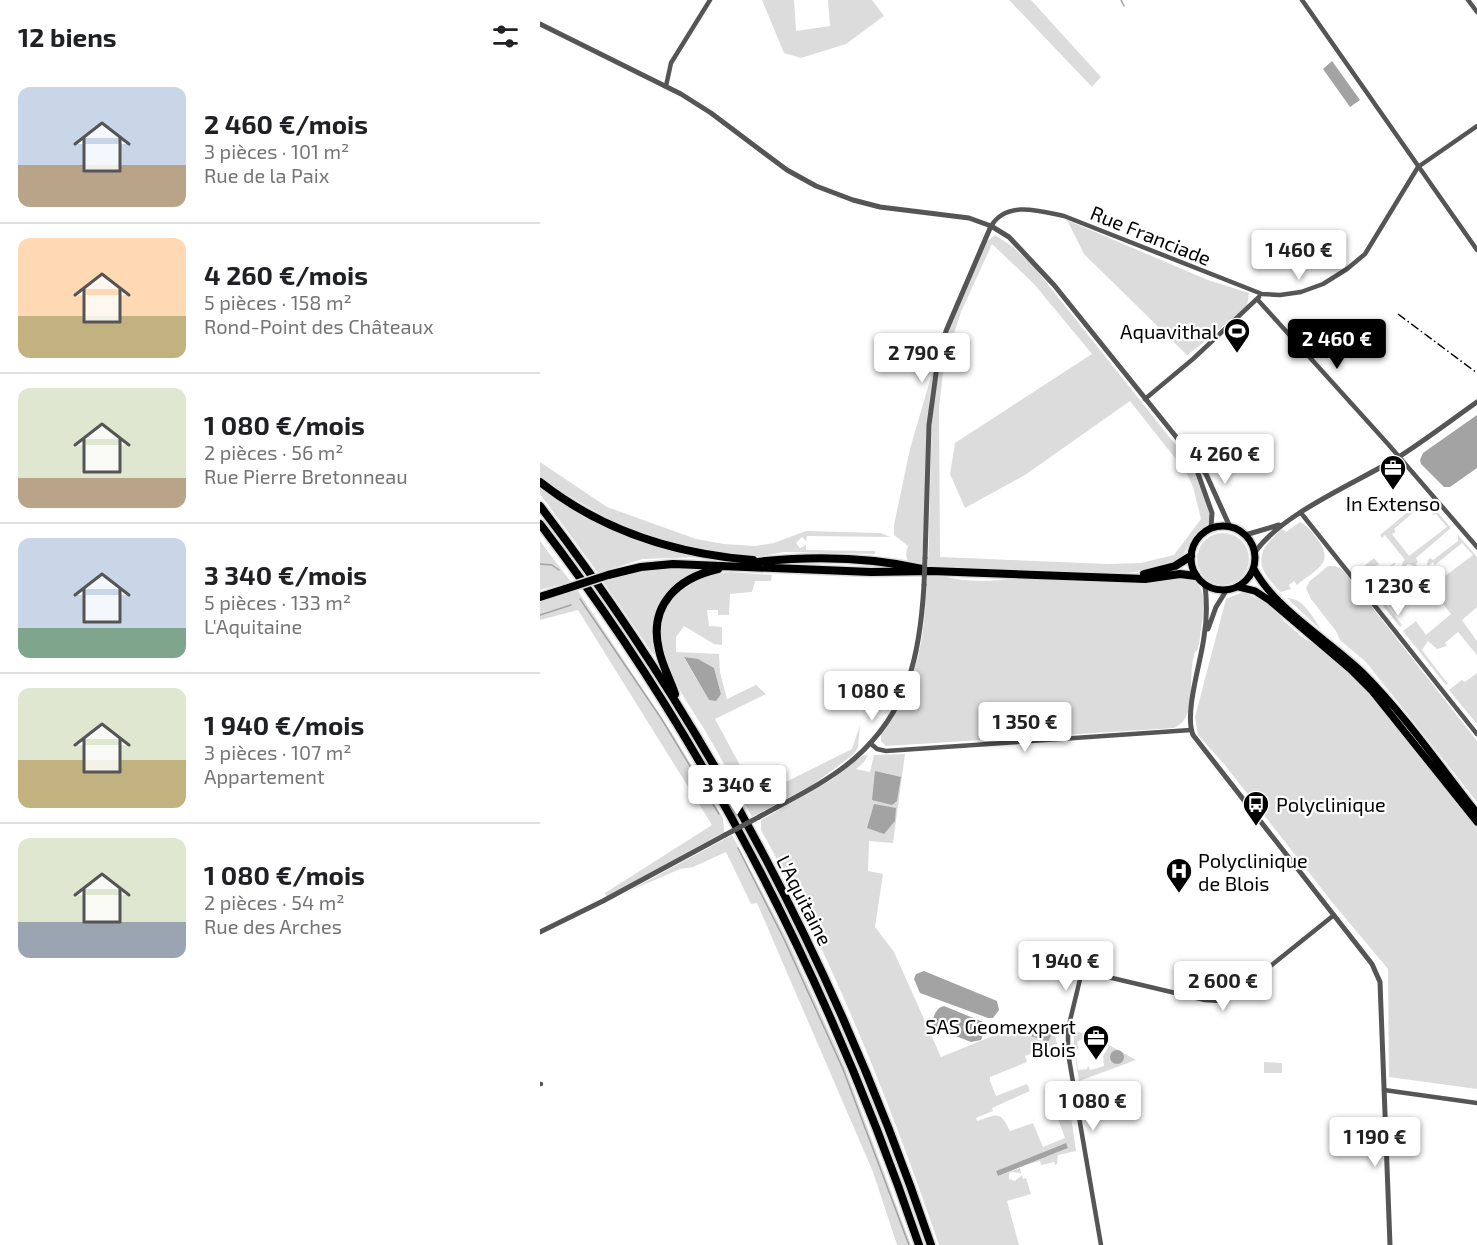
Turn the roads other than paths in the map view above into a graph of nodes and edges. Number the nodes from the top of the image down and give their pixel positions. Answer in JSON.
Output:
{"nodes":[{"id":1,"x":710,"y":0,"type":"edge"},
{"id":2,"x":1302,"y":0,"type":"edge"},
{"id":3,"x":1468,"y":0,"type":"edge"},
{"id":4,"x":1477,"y":12,"type":"edge"},
{"id":5,"x":540,"y":24,"type":"edge"},
{"id":6,"x":666,"y":86,"type":"junction"},
{"id":7,"x":1477,"y":126,"type":"edge"},
{"id":8,"x":1418,"y":167,"type":"junction"},
{"id":9,"x":991,"y":226,"type":"junction"},
{"id":10,"x":1477,"y":250,"type":"edge"},
{"id":11,"x":1262,"y":294,"type":"junction"},
{"id":12,"x":1257,"y":299,"type":"junction"},
{"id":13,"x":1145,"y":399,"type":"junction"},
{"id":14,"x":1477,"y":402,"type":"edge"},
{"id":15,"x":1398,"y":457,"type":"junction"},
{"id":16,"x":1193,"y":461,"type":"junction"},
{"id":17,"x":540,"y":482,"type":"edge"},
{"id":18,"x":540,"y":506,"type":"edge"},
{"id":19,"x":1301,"y":513,"type":"junction"},
{"id":20,"x":540,"y":524,"type":"edge"},
{"id":21,"x":1283,"y":524,"type":"junction"},
{"id":22,"x":1230,"y":527,"type":"junction"},
{"id":23,"x":1211,"y":528,"type":"junction"},
{"id":24,"x":540,"y":529,"type":"edge"},
{"id":25,"x":1245,"y":535,"type":"junction"},
{"id":26,"x":549,"y":536,"type":"junction"},
{"id":27,"x":1477,"y":547,"type":"edge"},
{"id":28,"x":1255,"y":552,"type":"junction"},
{"id":29,"x":1191,"y":556,"type":"junction"},
{"id":30,"x":762,"y":561,"type":"junction"},
{"id":31,"x":727,"y":567,"type":"junction"},
{"id":32,"x":1254,"y":569,"type":"junction"},
{"id":33,"x":931,"y":571,"type":"junction"},
{"id":34,"x":607,"y":574,"type":"junction"},
{"id":35,"x":1196,"y":576,"type":"junction"},
{"id":36,"x":1124,"y":578,"type":"junction"},
{"id":37,"x":1205,"y":585,"type":"junction"},
{"id":38,"x":1239,"y":587,"type":"junction"},
{"id":39,"x":1226,"y":591,"type":"junction"},
{"id":40,"x":540,"y":595,"type":"edge"},
{"id":41,"x":1205,"y":636,"type":"junction"},
{"id":42,"x":682,"y":711,"type":"junction"},
{"id":43,"x":1191,"y":730,"type":"junction"},
{"id":44,"x":1477,"y":734,"type":"edge"},
{"id":45,"x":870,"y":742,"type":"junction"},
{"id":46,"x":1477,"y":813,"type":"edge"},
{"id":47,"x":1477,"y":822,"type":"edge"},
{"id":48,"x":1334,"y":915,"type":"junction"},
{"id":49,"x":540,"y":933,"type":"edge"},
{"id":50,"x":1036,"y":960,"type":"dead end"},
{"id":51,"x":1082,"y":971,"type":"junction"},
{"id":52,"x":1384,"y":1090,"type":"junction"},
{"id":53,"x":1477,"y":1103,"type":"edge"},
{"id":54,"x":919,"y":1245,"type":"edge"},
{"id":55,"x":931,"y":1245,"type":"edge"},
{"id":56,"x":1101,"y":1245,"type":"edge"},
{"id":57,"x":1390,"y":1245,"type":"edge"}],
"edges":[{"from":1,"to":6,"type":"street"},
{"from":2,"to":8,"type":"street"},
{"from":3,"to":4,"type":"street"},
{"from":5,"to":6,"type":"street"},
{"from":6,"to":9,"type":"street"},
{"from":7,"to":8,"type":"street"},
{"from":8,"to":10,"type":"street"},
{"from":8,"to":11,"type":"street","name":"Rue Franciade"},
{"from":9,"to":11,"type":"street","name":"Rue Franciade"},
{"from":9,"to":13,"type":"street"},
{"from":9,"to":45,"type":"street","bridge":true},
{"from":11,"to":12,"type":"street"},
{"from":12,"to":13,"type":"street"},
{"from":12,"to":15,"type":"street"},
{"from":13,"to":16,"type":"street"},
{"from":14,"to":15,"type":"street"},
{"from":15,"to":19,"type":"street"},
{"from":15,"to":27,"type":"street"},
{"from":16,"to":22,"type":"street"},
{"from":16,"to":23,"type":"street"},
{"from":17,"to":30,"type":"highway"},
{"from":18,"to":42,"type":"highway","name":"L'Aquitaine"},
{"from":19,"to":21,"type":"street"},
{"from":19,"to":44,"type":"street"},
{"from":20,"to":26,"type":"highway","name":"L'Aquitaine"},
{"from":21,"to":25,"type":"street"},
{"from":21,"to":28,"type":"street"},
{"from":22,"to":23,"type":"main road"},
{"from":22,"to":25,"type":"main road"},
{"from":23,"to":29,"type":"main road"},
{"from":24,"to":26,"type":"highway"},
{"from":25,"to":28,"type":"main road"},
{"from":26,"to":54,"type":"highway","name":"L'Aquitaine"},
{"from":28,"to":32,"type":"main road"},
{"from":29,"to":35,"type":"main road"},
{"from":29,"to":36,"type":"highway"},
{"from":30,"to":33,"type":"highway"},
{"from":30,"to":34,"type":"highway"},
{"from":31,"to":33,"type":"highway"},
{"from":31,"to":34,"type":"highway"},
{"from":31,"to":42,"type":"highway"},
{"from":32,"to":38,"type":"main road"},
{"from":32,"to":46,"type":"main road"},
{"from":33,"to":36,"type":"highway"},
{"from":34,"to":40,"type":"highway","bridge":true},
{"from":35,"to":36,"type":"highway"},
{"from":35,"to":37,"type":"main road"},
{"from":37,"to":39,"type":"main road"},
{"from":37,"to":41,"type":"street"},
{"from":38,"to":39,"type":"main road"},
{"from":38,"to":47,"type":"main road"},
{"from":39,"to":41,"type":"street"},
{"from":41,"to":43,"type":"street"},
{"from":42,"to":55,"type":"highway","name":"L'Aquitaine"},
{"from":43,"to":45,"type":"street"},
{"from":43,"to":48,"type":"street"},
{"from":45,"to":49,"type":"street","bridge":true},
{"from":48,"to":51,"type":"street"},
{"from":48,"to":52,"type":"street"},
{"from":50,"to":51,"type":"street"},
{"from":51,"to":56,"type":"street"},
{"from":52,"to":53,"type":"street"},
{"from":52,"to":57,"type":"street"}]}
